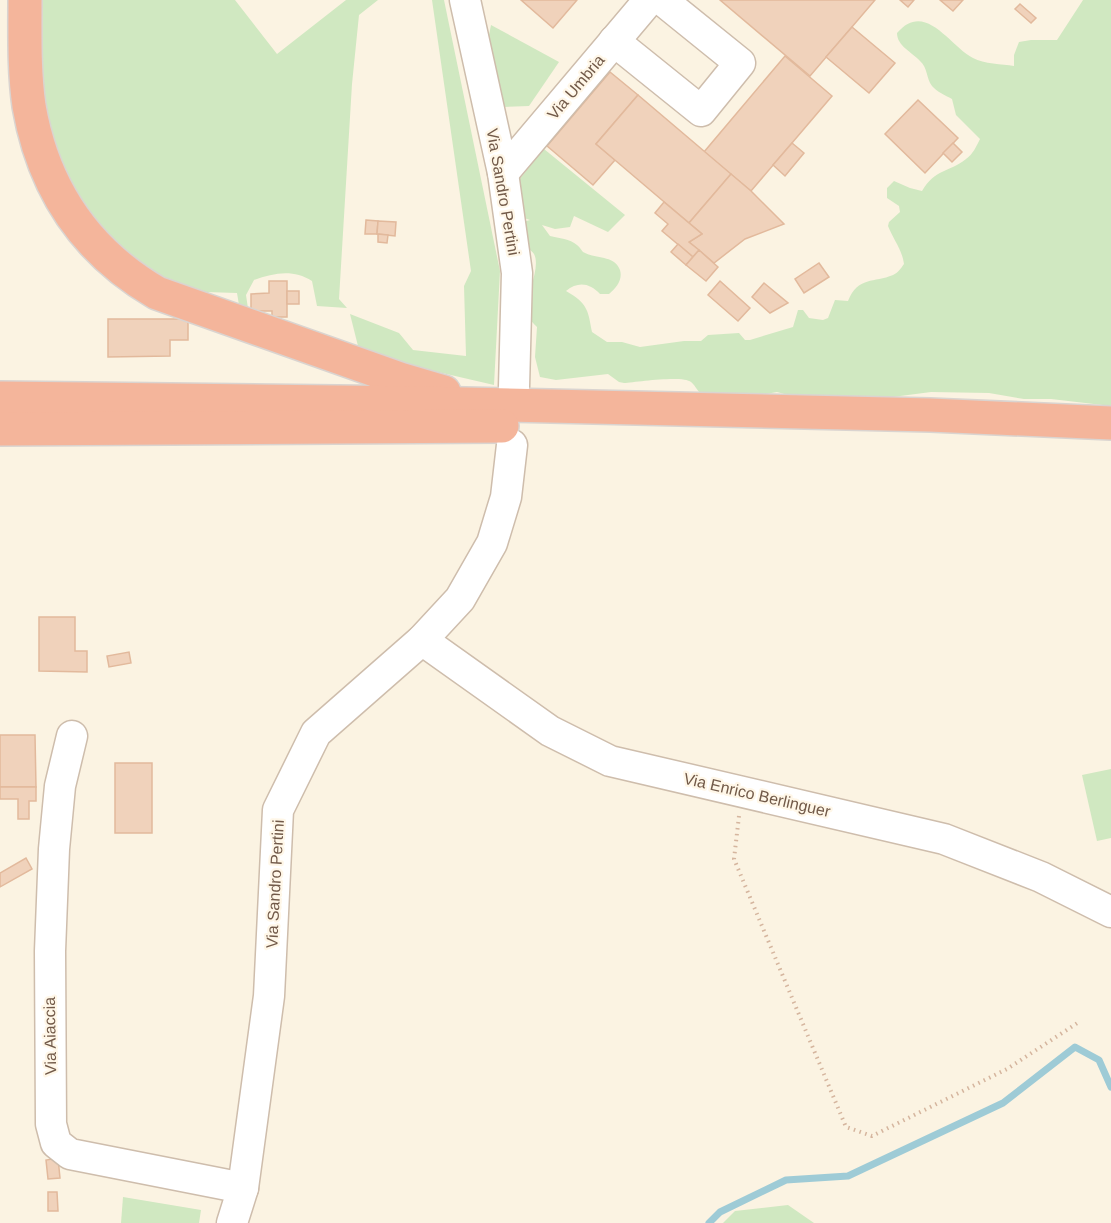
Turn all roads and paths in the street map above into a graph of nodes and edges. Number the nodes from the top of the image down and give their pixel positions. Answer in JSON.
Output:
{"nodes":[{"id":1,"x":24,"y":0,"type":"edge"},
{"id":2,"x":465,"y":0,"type":"edge"},
{"id":3,"x":649,"y":0,"type":"edge"},
{"id":4,"x":662,"y":0,"type":"edge"},
{"id":5,"x":614,"y":41,"type":"junction"},
{"id":6,"x":503,"y":173,"type":"junction"},
{"id":7,"x":519,"y":396,"type":"junction"},
{"id":8,"x":0,"y":398,"type":"edge"},
{"id":9,"x":775,"y":411,"type":"junction"},
{"id":10,"x":1102,"y":423,"type":"edge"},
{"id":11,"x":0,"y":429,"type":"edge"},
{"id":12,"x":512,"y":445,"type":"dead end"},
{"id":13,"x":422,"y":640,"type":"junction"},
{"id":14,"x":72,"y":736,"type":"dead end"},
{"id":15,"x":741,"y":792,"type":"junction"},
{"id":16,"x":1111,"y":912,"type":"edge"},
{"id":17,"x":1079,"y":1022,"type":"dead end"},
{"id":18,"x":243,"y":1188,"type":"junction"},
{"id":19,"x":232,"y":1223,"type":"edge"}],
"edges":[{"from":1,"to":7,"type":"highway"},
{"from":2,"to":6,"type":"street","name":"Via Sandro Pertini"},
{"from":3,"to":5,"type":"street","name":"Via Umbria"},
{"from":4,"to":5,"type":"street"},
{"from":5,"to":6,"type":"street","name":"Via Umbria"},
{"from":6,"to":7,"type":"street","name":"Via Sandro Pertini"},
{"from":7,"to":8,"type":"highway"},
{"from":7,"to":9,"type":"highway"},
{"from":9,"to":10,"type":"highway"},
{"from":9,"to":11,"type":"highway"},
{"from":12,"to":13,"type":"street","name":"Via Sandro Pertini"},
{"from":13,"to":15,"type":"street","name":"Via Enrico Berlinguer"},
{"from":13,"to":18,"type":"street","name":"Via Sandro Pertini"},
{"from":14,"to":18,"type":"street","name":"Via Aiaccia"},
{"from":15,"to":16,"type":"street","name":"Via Enrico Berlinguer"},
{"from":15,"to":17,"type":"path"},
{"from":18,"to":19,"type":"street","name":"Via Sandro Pertini"}]}
